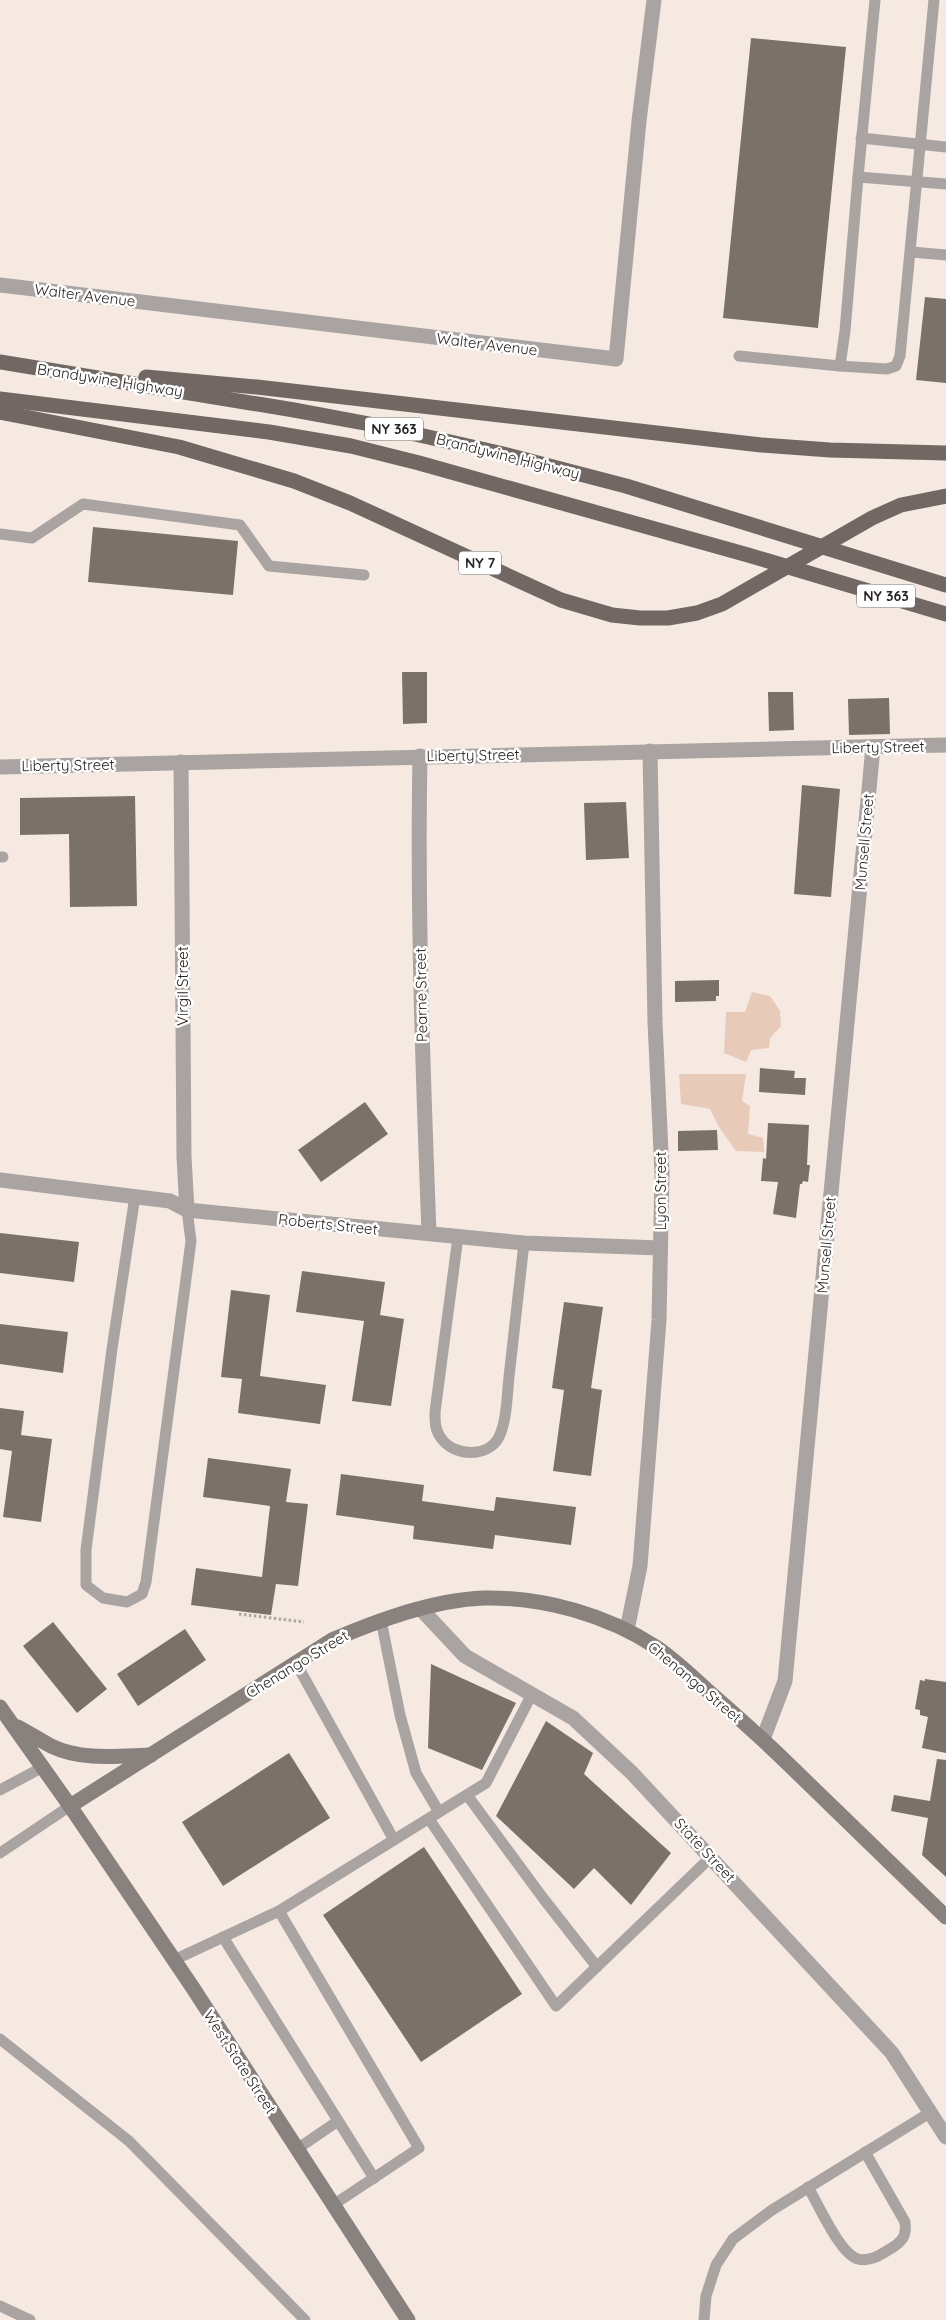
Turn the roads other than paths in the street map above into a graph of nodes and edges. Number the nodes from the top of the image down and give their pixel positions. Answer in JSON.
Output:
{"nodes":[{"id":1,"x":654,"y":0,"type":"edge"},
{"id":2,"x":875,"y":0,"type":"edge"},
{"id":3,"x":934,"y":0,"type":"edge"},
{"id":4,"x":861,"y":138,"type":"junction"},
{"id":5,"x":921,"y":144,"type":"junction"},
{"id":6,"x":946,"y":147,"type":"edge"},
{"id":7,"x":858,"y":177,"type":"junction"},
{"id":8,"x":917,"y":182,"type":"junction"},
{"id":9,"x":946,"y":184,"type":"edge"},
{"id":10,"x":912,"y":252,"type":"junction"},
{"id":11,"x":945,"y":253,"type":"edge"},
{"id":12,"x":0,"y":285,"type":"edge"},
{"id":13,"x":738,"y":356,"type":"dead end"},
{"id":14,"x":3,"y":363,"type":"edge"},
{"id":15,"x":840,"y":366,"type":"junction"},
{"id":16,"x":0,"y":399,"type":"edge"},
{"id":17,"x":0,"y":412,"type":"edge"},
{"id":18,"x":946,"y":452,"type":"edge"},
{"id":19,"x":946,"y":496,"type":"edge"},
{"id":20,"x":0,"y":534,"type":"edge"},
{"id":21,"x":364,"y":576,"type":"dead end"},
{"id":22,"x":946,"y":585,"type":"edge"},
{"id":23,"x":946,"y":614,"type":"edge"},
{"id":24,"x":946,"y":745,"type":"edge"},
{"id":25,"x":873,"y":747,"type":"junction"},
{"id":26,"x":650,"y":751,"type":"junction"},
{"id":27,"x":420,"y":756,"type":"junction"},
{"id":28,"x":181,"y":762,"type":"junction"},
{"id":29,"x":0,"y":767,"type":"edge"},
{"id":30,"x":0,"y":1180,"type":"edge"},
{"id":31,"x":135,"y":1196,"type":"junction"},
{"id":32,"x":187,"y":1210,"type":"junction"},
{"id":33,"x":429,"y":1233,"type":"junction"},
{"id":34,"x":458,"y":1237,"type":"junction"},
{"id":35,"x":524,"y":1243,"type":"junction"},
{"id":36,"x":660,"y":1248,"type":"junction"},
{"id":37,"x":421,"y":1609,"type":"junction"},
{"id":38,"x":381,"y":1620,"type":"junction"},
{"id":39,"x":627,"y":1630,"type":"junction"},
{"id":40,"x":296,"y":1663,"type":"junction"},
{"id":41,"x":532,"y":1694,"type":"junction"},
{"id":42,"x":0,"y":1707,"type":"edge"},
{"id":43,"x":14,"y":1724,"type":"junction"},
{"id":44,"x":762,"y":1739,"type":"junction"},
{"id":45,"x":152,"y":1755,"type":"junction"},
{"id":46,"x":43,"y":1767,"type":"junction"},
{"id":47,"x":0,"y":1790,"type":"edge"},
{"id":48,"x":467,"y":1795,"type":"junction"},
{"id":49,"x":70,"y":1806,"type":"junction"},
{"id":50,"x":439,"y":1812,"type":"junction"},
{"id":51,"x":428,"y":1819,"type":"junction"},
{"id":52,"x":394,"y":1840,"type":"junction"},
{"id":53,"x":0,"y":1853,"type":"edge"},
{"id":54,"x":711,"y":1857,"type":"junction"},
{"id":55,"x":279,"y":1911,"type":"junction"},
{"id":56,"x":946,"y":1917,"type":"edge"},
{"id":57,"x":223,"y":1937,"type":"junction"},
{"id":58,"x":174,"y":1960,"type":"junction"},
{"id":59,"x":597,"y":1967,"type":"junction"},
{"id":60,"x":0,"y":2039,"type":"edge"},
{"id":61,"x":931,"y":2112,"type":"junction"},
{"id":62,"x":338,"y":2121,"type":"junction"},
{"id":63,"x":946,"y":2136,"type":"edge"},
{"id":64,"x":297,"y":2149,"type":"junction"},
{"id":65,"x":865,"y":2152,"type":"junction"},
{"id":66,"x":374,"y":2178,"type":"junction"},
{"id":67,"x":808,"y":2188,"type":"junction"},
{"id":68,"x":333,"y":2205,"type":"junction"},
{"id":69,"x":0,"y":2306,"type":"edge"},
{"id":70,"x":30,"y":2320,"type":"edge"},
{"id":71,"x":305,"y":2320,"type":"edge"},
{"id":72,"x":408,"y":2320,"type":"edge"},
{"id":73,"x":704,"y":2320,"type":"edge"}],
"edges":[{"from":1,"to":12,"type":"street","name":"Walter Avenue"},
{"from":2,"to":4,"type":"lane"},
{"from":3,"to":5,"type":"lane"},
{"from":4,"to":5,"type":"lane"},
{"from":4,"to":7,"type":"lane"},
{"from":5,"to":6,"type":"lane"},
{"from":5,"to":8,"type":"lane"},
{"from":7,"to":8,"type":"lane"},
{"from":7,"to":15,"type":"lane"},
{"from":8,"to":9,"type":"lane"},
{"from":8,"to":10,"type":"lane"},
{"from":10,"to":11,"type":"lane"},
{"from":10,"to":15,"type":"lane"},
{"from":13,"to":15,"type":"lane"},
{"from":14,"to":18,"type":"main road"},
{"from":14,"to":22,"type":"main road","name":"Brandywine Highway","number":"NY 363"},
{"from":16,"to":23,"type":"main road","name":"Brandywine Highway","number":"NY 363"},
{"from":17,"to":19,"type":"main road","number":"NY 7"},
{"from":20,"to":21,"type":"lane"},
{"from":24,"to":25,"type":"street","name":"Liberty Street"},
{"from":25,"to":26,"type":"street","name":"Liberty Street"},
{"from":25,"to":44,"type":"street","name":"Munsell Street"},
{"from":26,"to":27,"type":"street","name":"Liberty Street"},
{"from":26,"to":36,"type":"street","name":"Lyon Street"},
{"from":27,"to":28,"type":"street","name":"Liberty Street"},
{"from":27,"to":33,"type":"street","name":"Pearne Street"},
{"from":28,"to":29,"type":"street","name":"Liberty Street"},
{"from":28,"to":32,"type":"street","name":"Virgil Street"},
{"from":30,"to":31,"type":"street","name":"Roberts Street"},
{"from":31,"to":32,"type":"street","name":"Roberts Street"},
{"from":31,"to":32,"type":"lane"},
{"from":32,"to":33,"type":"street","name":"Roberts Street"},
{"from":33,"to":34,"type":"street","name":"Roberts Street"},
{"from":34,"to":35,"type":"street","name":"Roberts Street"},
{"from":34,"to":35,"type":"lane"},
{"from":35,"to":36,"type":"street","name":"Roberts Street"},
{"from":36,"to":39,"type":"street","name":"Lyon Street"},
{"from":37,"to":38,"type":"street","name":"Chenango Street"},
{"from":37,"to":39,"type":"street","name":"Chenango Street"},
{"from":37,"to":41,"type":"street","name":"State Street"},
{"from":38,"to":40,"type":"street","name":"Chenango Street"},
{"from":38,"to":50,"type":"lane"},
{"from":39,"to":44,"type":"street","name":"Chenango Street"},
{"from":40,"to":45,"type":"street","name":"Chenango Street"},
{"from":40,"to":52,"type":"lane"},
{"from":41,"to":48,"type":"lane"},
{"from":41,"to":54,"type":"street","name":"State Street"},
{"from":42,"to":43,"type":"street"},
{"from":43,"to":45,"type":"street"},
{"from":43,"to":46,"type":"street"},
{"from":44,"to":56,"type":"street","name":"Chenango Street"},
{"from":45,"to":49,"type":"street","name":"Chenango Street"},
{"from":46,"to":47,"type":"lane"},
{"from":46,"to":49,"type":"street"},
{"from":48,"to":50,"type":"lane"},
{"from":48,"to":59,"type":"lane"},
{"from":49,"to":53,"type":"lane"},
{"from":49,"to":58,"type":"street","name":"West State Street"},
{"from":50,"to":51,"type":"lane"},
{"from":51,"to":52,"type":"lane"},
{"from":51,"to":59,"type":"lane"},
{"from":52,"to":55,"type":"lane"},
{"from":54,"to":59,"type":"lane"},
{"from":54,"to":61,"type":"street","name":"State Street"},
{"from":55,"to":57,"type":"lane"},
{"from":55,"to":66,"type":"lane"},
{"from":57,"to":58,"type":"lane"},
{"from":57,"to":62,"type":"lane"},
{"from":58,"to":64,"type":"street","name":"West State Street"},
{"from":60,"to":71,"type":"lane"},
{"from":61,"to":63,"type":"street","name":"State Street"},
{"from":61,"to":65,"type":"lane"},
{"from":62,"to":64,"type":"lane"},
{"from":62,"to":66,"type":"lane"},
{"from":64,"to":68,"type":"street","name":"West State Street"},
{"from":65,"to":67,"type":"lane"},
{"from":65,"to":67,"type":"lane"},
{"from":66,"to":68,"type":"lane"},
{"from":67,"to":73,"type":"lane"},
{"from":68,"to":72,"type":"street","name":"West State Street"},
{"from":69,"to":70,"type":"lane"}]}
